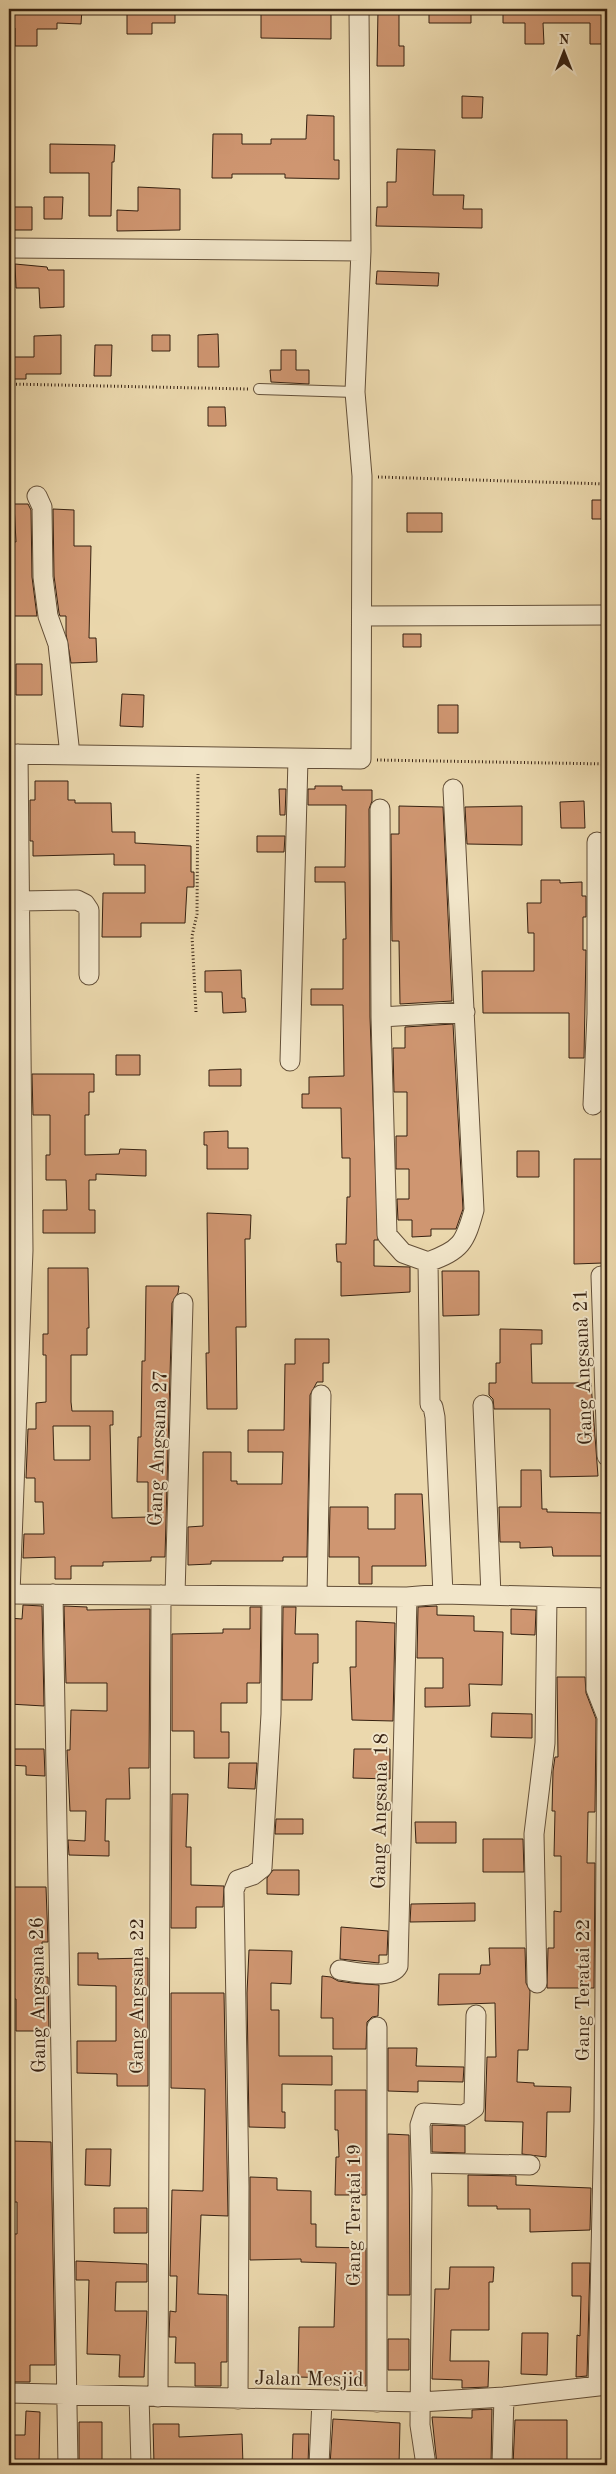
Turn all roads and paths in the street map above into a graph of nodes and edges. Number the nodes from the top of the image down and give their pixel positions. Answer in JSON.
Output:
{"nodes":[{"id":1,"x":359,"y":9,"type":"edge"},
{"id":2,"x":9,"y":248,"type":"edge"},
{"id":3,"x":361,"y":251,"type":"junction"},
{"id":4,"x":9,"y":384,"type":"edge"},
{"id":5,"x":259,"y":389,"type":"joint"},
{"id":6,"x":354,"y":392,"type":"junction"},
{"id":7,"x":362,"y":476,"type":"junction"},
{"id":8,"x":607,"y":484,"type":"edge"},
{"id":9,"x":38,"y":496,"type":"dead end"},
{"id":10,"x":362,"y":616,"type":"junction"},
{"id":11,"x":607,"y":616,"type":"edge"},
{"id":12,"x":13,"y":754,"type":"edge"},
{"id":13,"x":70,"y":755,"type":"junction"},
{"id":14,"x":198,"y":757,"type":"junction"},
{"id":15,"x":298,"y":759,"type":"junction"},
{"id":16,"x":362,"y":759,"type":"junction"},
{"id":17,"x":607,"y":764,"type":"edge"},
{"id":18,"x":453,"y":789,"type":"dead end"},
{"id":19,"x":380,"y":809,"type":"dead end"},
{"id":20,"x":597,"y":842,"type":"dead end"},
{"id":21,"x":20,"y":901,"type":"junction"},
{"id":22,"x":89,"y":975,"type":"dead end"},
{"id":23,"x":196,"y":1012,"type":"dead end"},
{"id":24,"x":465,"y":1012,"type":"junction"},
{"id":25,"x":602,"y":1014,"type":"edge"},
{"id":26,"x":381,"y":1017,"type":"junction"},
{"id":27,"x":290,"y":1061,"type":"dead end"},
{"id":28,"x":593,"y":1105,"type":"dead end"},
{"id":29,"x":428,"y":1262,"type":"junction"},
{"id":30,"x":601,"y":1276,"type":"dead end"},
{"id":31,"x":183,"y":1303,"type":"dead end"},
{"id":32,"x":321,"y":1395,"type":"dead end"},
{"id":33,"x":483,"y":1405,"type":"dead end"},
{"id":34,"x":607,"y":1456,"type":"edge"},
{"id":35,"x":9,"y":1594,"type":"edge"},
{"id":36,"x":53,"y":1594,"type":"junction"},
{"id":37,"x":436,"y":1594,"type":"junction"},
{"id":38,"x":168,"y":1595,"type":"junction"},
{"id":39,"x":317,"y":1595,"type":"junction"},
{"id":40,"x":491,"y":1595,"type":"junction"},
{"id":41,"x":272,"y":1596,"type":"junction"},
{"id":42,"x":407,"y":1597,"type":"junction"},
{"id":43,"x":547,"y":1597,"type":"junction"},
{"id":44,"x":602,"y":1598,"type":"edge"},
{"id":45,"x":340,"y":1970,"type":"dead end"},
{"id":46,"x":537,"y":1983,"type":"dead end"},
{"id":47,"x":476,"y":2015,"type":"dead end"},
{"id":48,"x":377,"y":2027,"type":"dead end"},
{"id":49,"x":422,"y":2164,"type":"junction"},
{"id":50,"x":530,"y":2165,"type":"dead end"},
{"id":51,"x":603,"y":2385,"type":"edge"},
{"id":52,"x":9,"y":2393,"type":"edge"},
{"id":53,"x":67,"y":2395,"type":"junction"},
{"id":54,"x":139,"y":2396,"type":"junction"},
{"id":55,"x":158,"y":2397,"type":"junction"},
{"id":56,"x":504,"y":2397,"type":"junction"},
{"id":57,"x":238,"y":2399,"type":"junction"},
{"id":58,"x":322,"y":2401,"type":"junction"},
{"id":59,"x":377,"y":2402,"type":"junction"},
{"id":60,"x":420,"y":2402,"type":"junction"},
{"id":61,"x":68,"y":2465,"type":"edge"},
{"id":62,"x":141,"y":2465,"type":"edge"},
{"id":63,"x":319,"y":2465,"type":"edge"},
{"id":64,"x":426,"y":2465,"type":"edge"},
{"id":65,"x":502,"y":2465,"type":"edge"}],
"edges":[{"from":1,"to":3,"type":"street"},
{"from":2,"to":3,"type":"street"},
{"from":3,"to":6,"type":"street"},
{"from":4,"to":5,"type":"path"},
{"from":5,"to":6,"type":"lane"},
{"from":6,"to":7,"type":"street"},
{"from":7,"to":8,"type":"path"},
{"from":7,"to":10,"type":"street"},
{"from":9,"to":13,"type":"street"},
{"from":10,"to":11,"type":"street"},
{"from":10,"to":16,"type":"street"},
{"from":12,"to":13,"type":"street"},
{"from":12,"to":21,"type":"street"},
{"from":13,"to":14,"type":"street"},
{"from":14,"to":15,"type":"street"},
{"from":14,"to":23,"type":"path"},
{"from":15,"to":16,"type":"street"},
{"from":15,"to":27,"type":"street"},
{"from":16,"to":17,"type":"path"},
{"from":18,"to":24,"type":"street"},
{"from":19,"to":26,"type":"street"},
{"from":20,"to":25,"type":"street"},
{"from":21,"to":22,"type":"street"},
{"from":21,"to":35,"type":"street"},
{"from":24,"to":26,"type":"street"},
{"from":24,"to":29,"type":"street"},
{"from":25,"to":28,"type":"street"},
{"from":26,"to":29,"type":"street"},
{"from":29,"to":37,"type":"street"},
{"from":30,"to":34,"type":"street","name":"Gang Angsana 21"},
{"from":31,"to":38,"type":"street","name":"Gang Angsana 27"},
{"from":32,"to":39,"type":"street"},
{"from":33,"to":40,"type":"street"},
{"from":35,"to":36,"type":"street"},
{"from":36,"to":38,"type":"street"},
{"from":36,"to":53,"type":"street","name":"Gang Angsana 26"},
{"from":37,"to":40,"type":"street"},
{"from":37,"to":42,"type":"street"},
{"from":38,"to":41,"type":"street"},
{"from":38,"to":55,"type":"street","name":"Gang Angsana 22"},
{"from":39,"to":41,"type":"street"},
{"from":39,"to":42,"type":"street"},
{"from":40,"to":43,"type":"street"},
{"from":41,"to":57,"type":"street"},
{"from":42,"to":45,"type":"street","name":"Gang Angsana 18"},
{"from":43,"to":44,"type":"street"},
{"from":43,"to":46,"type":"street"},
{"from":44,"to":51,"type":"street","name":"Gang Teratai 22"},
{"from":47,"to":49,"type":"street"},
{"from":48,"to":59,"type":"street","name":"Gang Teratai 19"},
{"from":49,"to":50,"type":"street"},
{"from":49,"to":60,"type":"street"},
{"from":51,"to":56,"type":"street","name":"Jalan Mesjid"},
{"from":52,"to":53,"type":"street","name":"Jalan Mesjid"},
{"from":53,"to":54,"type":"street","name":"Jalan Mesjid"},
{"from":53,"to":61,"type":"street","name":"Gang Angsana 26"},
{"from":54,"to":55,"type":"street","name":"Jalan Mesjid"},
{"from":54,"to":62,"type":"street"},
{"from":55,"to":57,"type":"street","name":"Jalan Mesjid"},
{"from":56,"to":60,"type":"street","name":"Jalan Mesjid"},
{"from":56,"to":65,"type":"street"},
{"from":57,"to":58,"type":"street","name":"Jalan Mesjid"},
{"from":58,"to":59,"type":"street","name":"Jalan Mesjid"},
{"from":58,"to":63,"type":"street"},
{"from":59,"to":60,"type":"street","name":"Jalan Mesjid"},
{"from":60,"to":64,"type":"street"}]}
